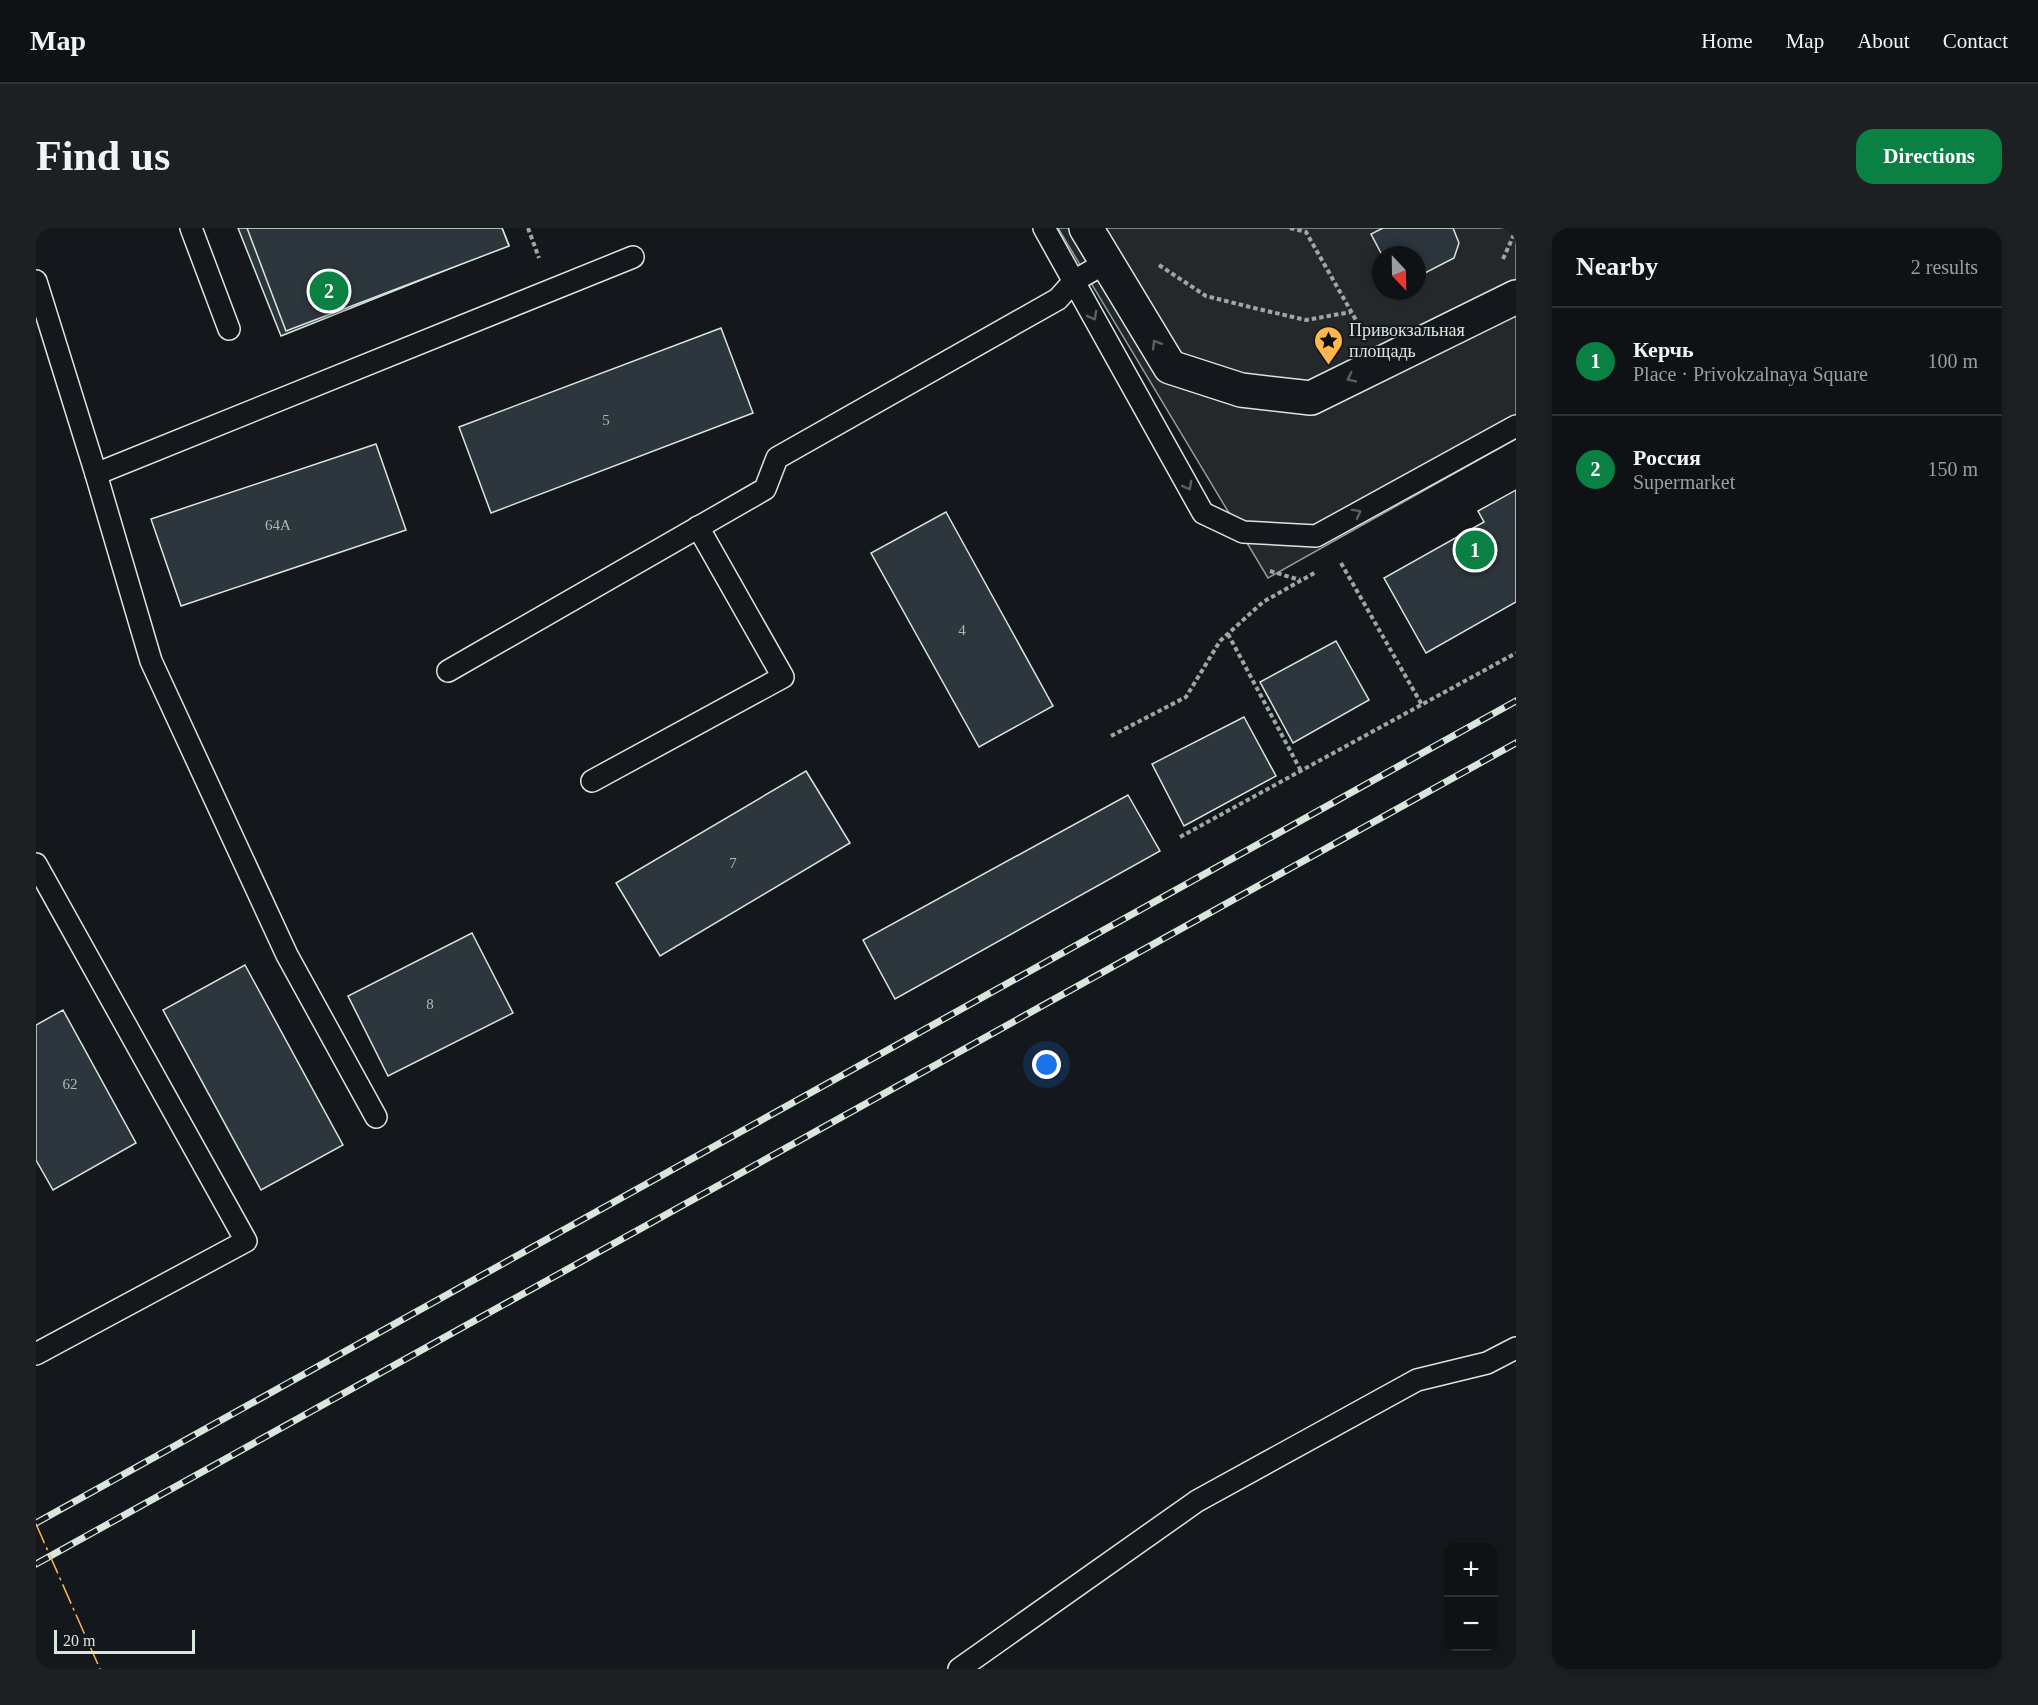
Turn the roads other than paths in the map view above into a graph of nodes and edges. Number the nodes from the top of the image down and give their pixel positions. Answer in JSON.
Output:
{"nodes":[{"id":1,"x":191,"y":228,"type":"edge"},
{"id":2,"x":1044,"y":228,"type":"edge"},
{"id":3,"x":1086,"y":228,"type":"edge"},
{"id":4,"x":633,"y":257,"type":"dead end"},
{"id":5,"x":1107,"y":262,"type":"junction"},
{"id":6,"x":36,"y":281,"type":"edge"},
{"id":7,"x":1074,"y":281,"type":"junction"},
{"id":8,"x":1516,"y":297,"type":"edge"},
{"id":9,"x":229,"y":328,"type":"dead end"},
{"id":10,"x":1516,"y":426,"type":"edge"},
{"id":11,"x":96,"y":474,"type":"junction"},
{"id":12,"x":699,"y":527,"type":"junction"},
{"id":13,"x":448,"y":671,"type":"dead end"},
{"id":14,"x":592,"y":781,"type":"dead end"},
{"id":15,"x":36,"y":864,"type":"edge"},
{"id":16,"x":376,"y":1117,"type":"dead end"},
{"id":17,"x":1516,"y":1348,"type":"edge"},
{"id":18,"x":36,"y":1354,"type":"edge"},
{"id":19,"x":959,"y":1669,"type":"edge"}],
"edges":[{"from":1,"to":9,"type":"lane"},
{"from":2,"to":7,"type":"lane"},
{"from":3,"to":5,"type":"street"},
{"from":4,"to":11,"type":"lane"},
{"from":5,"to":7,"type":"lane"},
{"from":8,"to":5,"type":"street","one_way":true},
{"from":6,"to":11,"type":"lane"},
{"from":7,"to":10,"type":"lane","one_way":true},
{"from":7,"to":12,"type":"lane"},
{"from":11,"to":16,"type":"lane"},
{"from":12,"to":13,"type":"lane"},
{"from":12,"to":14,"type":"lane"},
{"from":15,"to":18,"type":"lane"},
{"from":17,"to":19,"type":"lane"}]}
